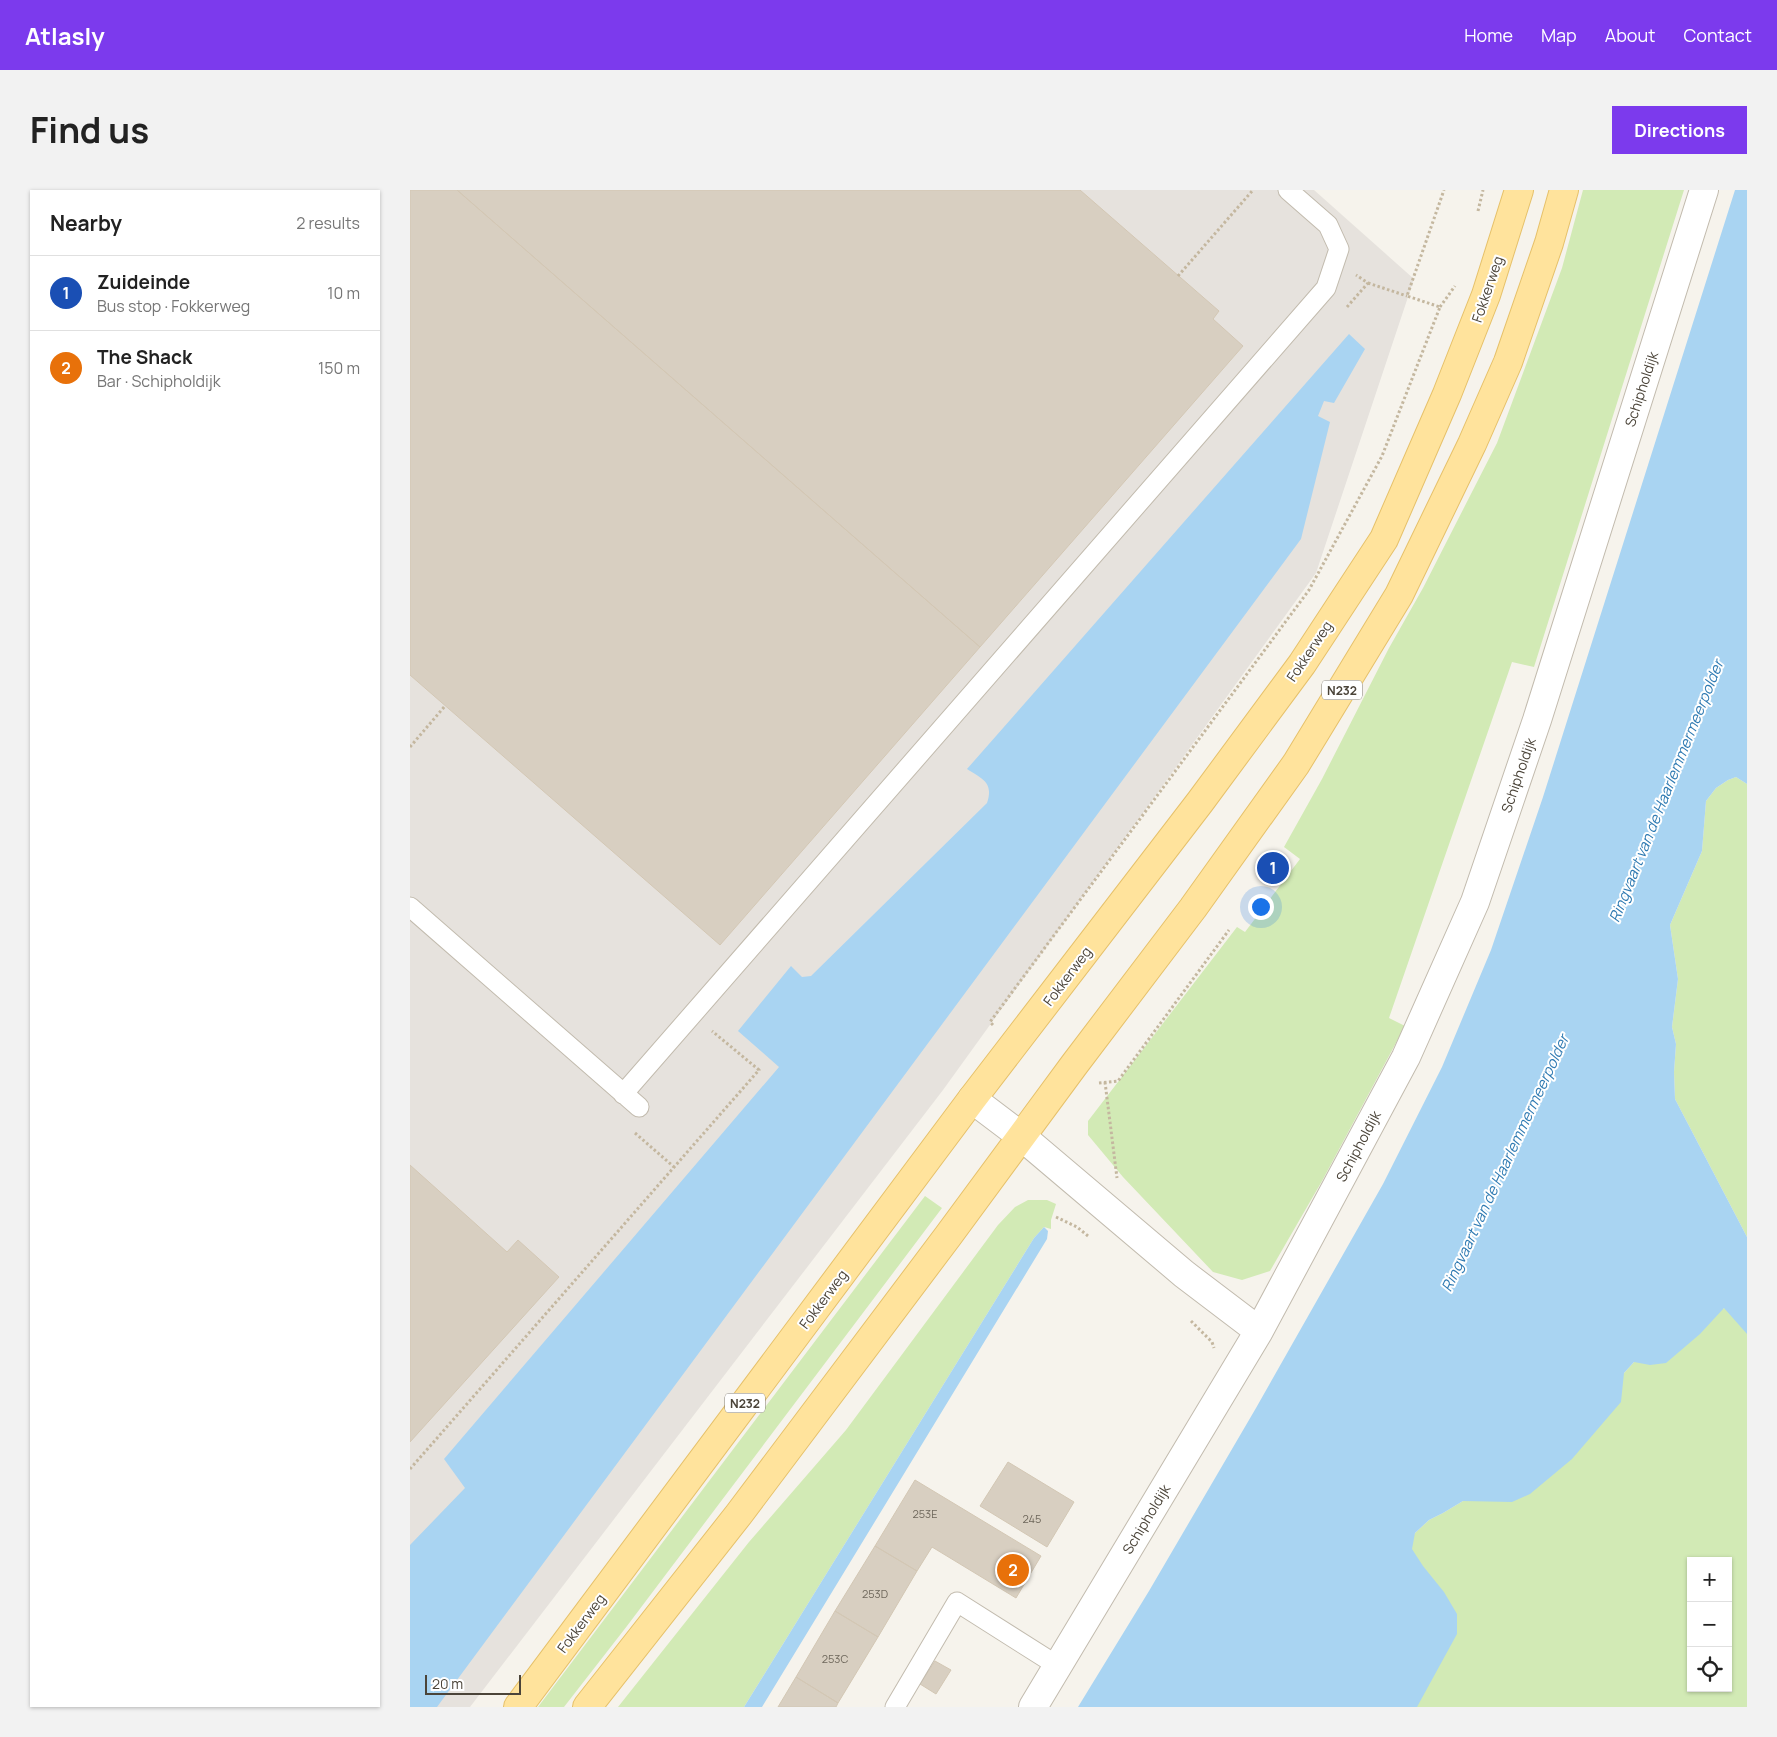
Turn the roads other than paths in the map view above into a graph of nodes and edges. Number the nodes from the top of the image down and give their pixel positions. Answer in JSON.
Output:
{"nodes":[{"id":1,"x":1288,"y":190,"type":"edge"},
{"id":2,"x":1564,"y":190,"type":"edge"},
{"id":3,"x":1704,"y":190,"type":"edge"},
{"id":4,"x":1516,"y":191,"type":"edge"},
{"id":5,"x":410,"y":907,"type":"edge"},
{"id":6,"x":623,"y":1094,"type":"junction"},
{"id":7,"x":972,"y":1099,"type":"junction"},
{"id":8,"x":639,"y":1108,"type":"dead end"},
{"id":9,"x":1021,"y":1136,"type":"junction"},
{"id":10,"x":1259,"y":1331,"type":"junction"},
{"id":11,"x":1058,"y":1666,"type":"junction"},
{"id":12,"x":518,"y":1707,"type":"edge"},
{"id":13,"x":587,"y":1707,"type":"edge"},
{"id":14,"x":895,"y":1707,"type":"edge"},
{"id":15,"x":1033,"y":1707,"type":"edge"}],
"edges":[{"from":1,"to":6,"type":"lane"},
{"from":2,"to":9,"type":"main road","number":"N232"},
{"from":3,"to":10,"type":"street","name":"Schipholdijk"},
{"from":4,"to":7,"type":"main road","name":"Fokkerweg","number":"N232"},
{"from":5,"to":6,"type":"lane"},
{"from":6,"to":8,"type":"lane"},
{"from":7,"to":9,"type":"street"},
{"from":7,"to":12,"type":"main road","name":"Fokkerweg","number":"N232"},
{"from":9,"to":10,"type":"street"},
{"from":9,"to":13,"type":"main road","number":"N232"},
{"from":10,"to":11,"type":"street","name":"Schipholdijk"},
{"from":11,"to":14,"type":"lane"},
{"from":11,"to":15,"type":"street","name":"Schipholdijk"}]}
